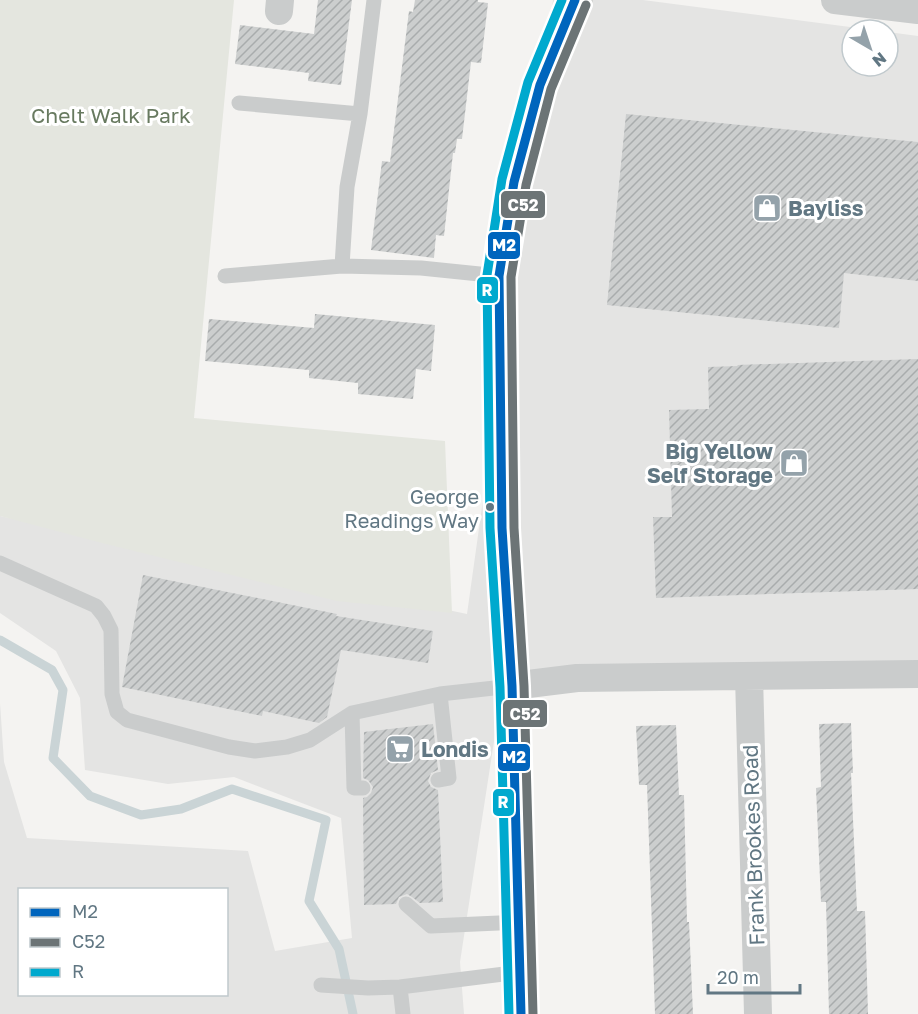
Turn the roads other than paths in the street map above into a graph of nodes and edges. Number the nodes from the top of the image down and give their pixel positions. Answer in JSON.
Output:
{"nodes":[{"id":1,"x":374,"y":0,"type":"edge"},
{"id":2,"x":575,"y":0,"type":"edge"},
{"id":3,"x":835,"y":0,"type":"edge"},
{"id":4,"x":918,"y":10,"type":"edge"},
{"id":5,"x":239,"y":103,"type":"dead end"},
{"id":6,"x":360,"y":114,"type":"junction"},
{"id":7,"x":342,"y":266,"type":"junction"},
{"id":8,"x":225,"y":276,"type":"dead end"},
{"id":9,"x":499,"y":276,"type":"junction"},
{"id":10,"x":0,"y":563,"type":"edge"},
{"id":11,"x":918,"y":674,"type":"edge"},
{"id":12,"x":749,"y":676,"type":"junction"},
{"id":13,"x":512,"y":686,"type":"junction"},
{"id":14,"x":440,"y":694,"type":"junction"},
{"id":15,"x":352,"y":713,"type":"junction"},
{"id":16,"x":438,"y":780,"type":"dead end"},
{"id":17,"x":363,"y":788,"type":"dead end"},
{"id":18,"x":406,"y":904,"type":"dead end"},
{"id":19,"x":519,"y":922,"type":"junction"},
{"id":20,"x":520,"y":972,"type":"junction"},
{"id":21,"x":321,"y":985,"type":"dead end"},
{"id":22,"x":400,"y":987,"type":"junction"},
{"id":23,"x":403,"y":1014,"type":"edge"},
{"id":24,"x":521,"y":1014,"type":"edge"},
{"id":25,"x":758,"y":1014,"type":"edge"}],
"edges":[{"from":1,"to":6,"type":"lane"},
{"from":2,"to":9,"type":"main road"},
{"from":3,"to":4,"type":"street"},
{"from":5,"to":6,"type":"lane"},
{"from":6,"to":7,"type":"lane"},
{"from":7,"to":8,"type":"lane"},
{"from":7,"to":9,"type":"lane"},
{"from":9,"to":13,"type":"main road"},
{"from":10,"to":15,"type":"lane"},
{"from":11,"to":12,"type":"street"},
{"from":12,"to":13,"type":"street"},
{"from":12,"to":25,"type":"street","name":"Frank Brookes Road"},
{"from":13,"to":14,"type":"lane"},
{"from":13,"to":19,"type":"main road"},
{"from":14,"to":15,"type":"lane"},
{"from":14,"to":16,"type":"lane"},
{"from":15,"to":17,"type":"lane"},
{"from":18,"to":19,"type":"lane"},
{"from":19,"to":20,"type":"main road"},
{"from":20,"to":22,"type":"lane"},
{"from":20,"to":24,"type":"main road"},
{"from":21,"to":22,"type":"lane"},
{"from":22,"to":23,"type":"lane"}]}
